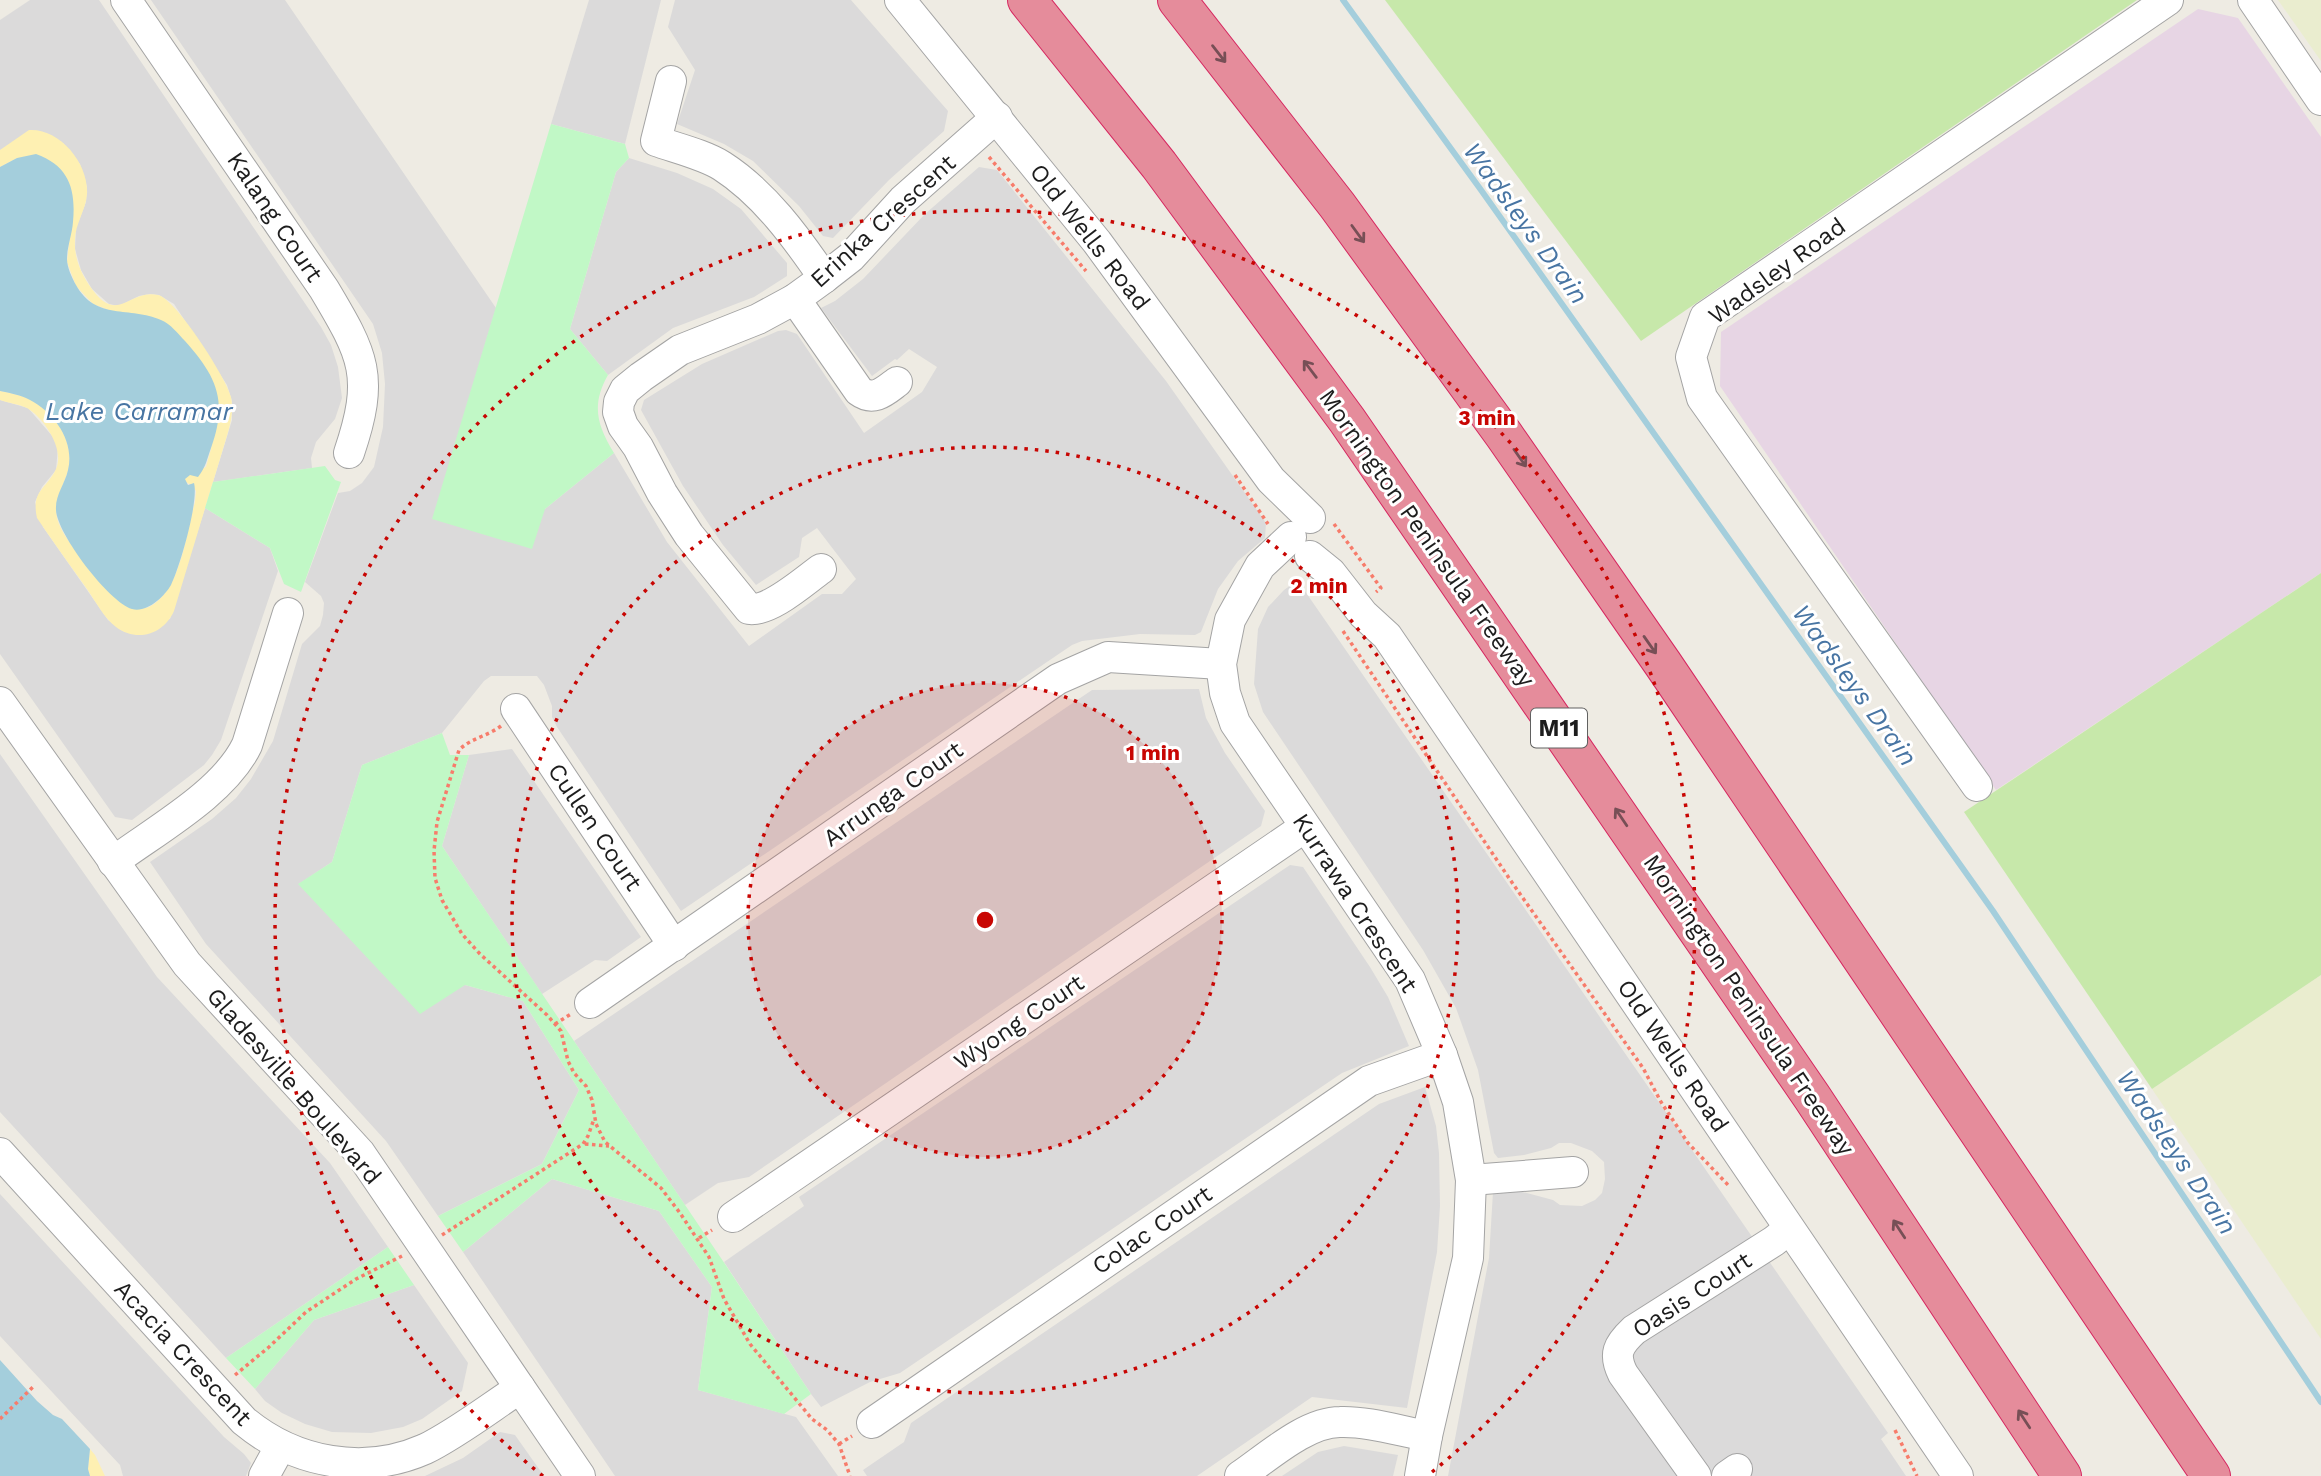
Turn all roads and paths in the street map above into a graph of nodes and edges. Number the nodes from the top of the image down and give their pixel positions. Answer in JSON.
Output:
{"nodes":[{"id":1,"x":126,"y":0,"type":"edge"},
{"id":2,"x":900,"y":0,"type":"edge"},
{"id":3,"x":1027,"y":0,"type":"edge"},
{"id":4,"x":1177,"y":0,"type":"edge"},
{"id":5,"x":2168,"y":0,"type":"edge"},
{"id":6,"x":2253,"y":0,"type":"edge"},
{"id":7,"x":671,"y":81,"type":"dead end"},
{"id":8,"x":2321,"y":100,"type":"edge"},
{"id":9,"x":997,"y":117,"type":"junction"},
{"id":10,"x":974,"y":137,"type":"junction"},
{"id":11,"x":824,"y":278,"type":"junction"},
{"id":12,"x":1093,"y":280,"type":"dead end"},
{"id":13,"x":795,"y":299,"type":"junction"},
{"id":14,"x":897,"y":382,"type":"dead end"},
{"id":15,"x":348,"y":453,"type":"dead end"},
{"id":16,"x":1234,"y":474,"type":"dead end"},
{"id":17,"x":1302,"y":540,"type":"junction"},
{"id":18,"x":825,"y":567,"type":"dead end"},
{"id":19,"x":288,"y":613,"type":"dead end"},
{"id":20,"x":1221,"y":664,"type":"junction"},
{"id":21,"x":0,"y":702,"type":"edge"},
{"id":22,"x":516,"y":709,"type":"joint"},
{"id":23,"x":1977,"y":786,"type":"dead end"},
{"id":24,"x":1305,"y":827,"type":"junction"},
{"id":25,"x":113,"y":862,"type":"junction"},
{"id":26,"x":674,"y":946,"type":"junction"},
{"id":27,"x":590,"y":1003,"type":"dead end"},
{"id":28,"x":1442,"y":1055,"type":"junction"},
{"id":29,"x":594,"y":1118,"type":"junction"},
{"id":30,"x":609,"y":1146,"type":"junction"},
{"id":31,"x":0,"y":1153,"type":"edge"},
{"id":32,"x":1573,"y":1172,"type":"dead end"},
{"id":33,"x":1471,"y":1180,"type":"junction"},
{"id":34,"x":733,"y":1217,"type":"dead end"},
{"id":35,"x":1789,"y":1229,"type":"junction"},
{"id":36,"x":35,"y":1385,"type":"dead end"},
{"id":37,"x":520,"y":1388,"type":"junction"},
{"id":38,"x":1,"y":1419,"type":"edge"},
{"id":39,"x":872,"y":1423,"type":"dead end"},
{"id":40,"x":1427,"y":1436,"type":"junction"},
{"id":41,"x":280,"y":1447,"type":"junction"},
{"id":42,"x":264,"y":1476,"type":"edge"},
{"id":43,"x":580,"y":1476,"type":"edge"},
{"id":44,"x":850,"y":1476,"type":"edge"},
{"id":45,"x":1240,"y":1476,"type":"edge"},
{"id":46,"x":1420,"y":1476,"type":"edge"},
{"id":47,"x":1696,"y":1476,"type":"edge"},
{"id":48,"x":1958,"y":1476,"type":"edge"},
{"id":49,"x":2062,"y":1476,"type":"edge"},
{"id":50,"x":2211,"y":1476,"type":"edge"}],
"edges":[{"from":1,"to":15,"type":"street","name":"Kalang Court"},
{"from":2,"to":9,"type":"street","name":"Old Wells Road"},
{"from":49,"to":3,"type":"highway","name":"Mornington Peninsula Freeway","number":"M11","one_way":true},
{"from":4,"to":50,"type":"highway","one_way":true},
{"from":5,"to":23,"type":"street","name":"Wadsley Road"},
{"from":6,"to":8,"type":"street"},
{"from":7,"to":11,"type":"street"},
{"from":9,"to":10,"type":"street","name":"Erinka Crescent"},
{"from":9,"to":17,"type":"street","name":"Old Wells Road"},
{"from":10,"to":11,"type":"street","name":"Erinka Crescent"},
{"from":10,"to":12,"type":"path"},
{"from":11,"to":13,"type":"street","name":"Erinka Crescent"},
{"from":13,"to":14,"type":"street"},
{"from":13,"to":18,"type":"street","name":"Erinka Crescent"},
{"from":16,"to":17,"type":"path"},
{"from":17,"to":20,"type":"street","name":"Kurrawa Crescent"},
{"from":17,"to":35,"type":"street","name":"Old Wells Road"},
{"from":19,"to":25,"type":"street"},
{"from":20,"to":24,"type":"street","name":"Kurrawa Crescent"},
{"from":20,"to":26,"type":"street","name":"Arrunga Court"},
{"from":21,"to":25,"type":"street","name":"Gladesville Boulevard"},
{"from":22,"to":26,"type":"street","name":"Cullen Court"},
{"from":22,"to":29,"type":"path"},
{"from":24,"to":28,"type":"street","name":"Kurrawa Crescent"},
{"from":24,"to":34,"type":"street","name":"Wyong Court"},
{"from":25,"to":37,"type":"street","name":"Gladesville Boulevard"},
{"from":26,"to":27,"type":"street","name":"Arrunga Court"},
{"from":28,"to":33,"type":"street","name":"Kurrawa Crescent"},
{"from":28,"to":39,"type":"street","name":"Colac Court"},
{"from":29,"to":30,"type":"path"},
{"from":29,"to":30,"type":"path"},
{"from":30,"to":44,"type":"path"},
{"from":31,"to":41,"type":"street","name":"Acacia Crescent"},
{"from":32,"to":33,"type":"street"},
{"from":33,"to":40,"type":"street","name":"Kurrawa Crescent"},
{"from":35,"to":47,"type":"street","name":"Oasis Court"},
{"from":35,"to":48,"type":"street","name":"Old Wells Road"},
{"from":36,"to":38,"type":"path"},
{"from":37,"to":41,"type":"street","name":"Acacia Crescent"},
{"from":37,"to":43,"type":"street","name":"Gladesville Boulevard"},
{"from":40,"to":45,"type":"street"},
{"from":40,"to":46,"type":"street","name":"Kurrawa Crescent"},
{"from":41,"to":42,"type":"street"}]}
